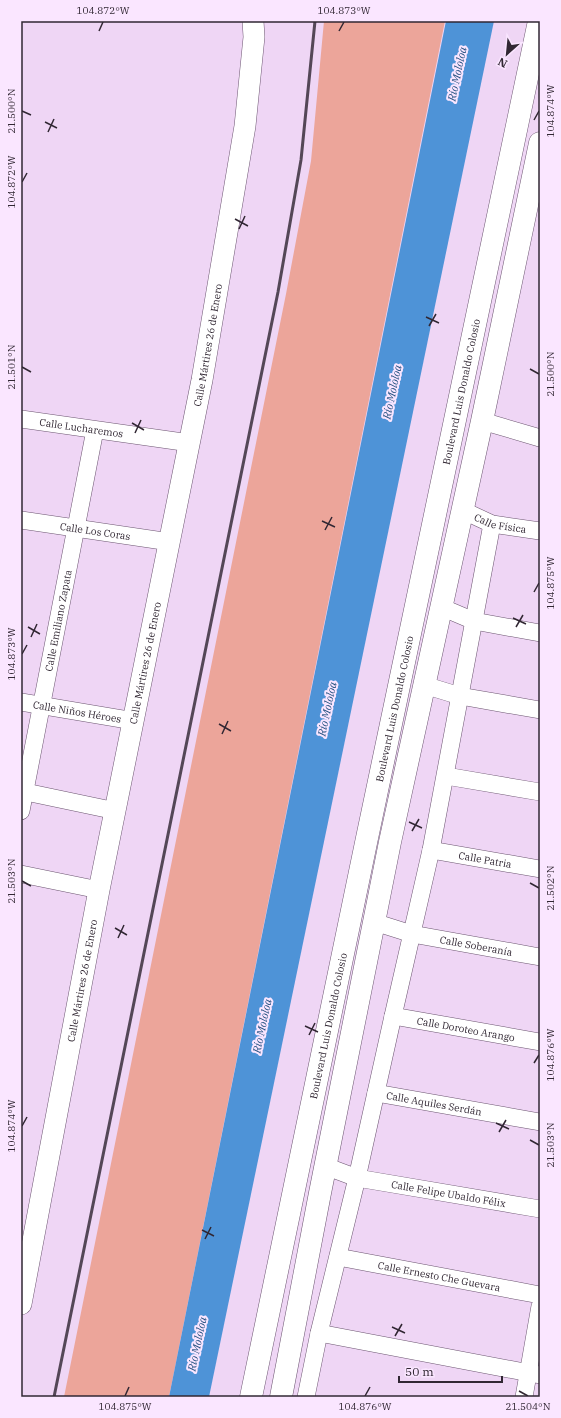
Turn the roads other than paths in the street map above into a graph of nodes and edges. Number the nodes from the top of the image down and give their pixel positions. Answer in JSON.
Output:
{"nodes":[{"id":1,"x":253,"y":21,"type":"edge"},
{"id":2,"x":539,"y":21,"type":"edge"},
{"id":3,"x":540,"y":146,"type":"edge"},
{"id":4,"x":21,"y":418,"type":"edge"},
{"id":5,"x":482,"y":421,"type":"junction"},
{"id":6,"x":95,"y":430,"type":"junction"},
{"id":7,"x":540,"y":438,"type":"edge"},
{"id":8,"x":190,"y":443,"type":"junction"},
{"id":9,"x":462,"y":510,"type":"junction"},
{"id":10,"x":21,"y":520,"type":"edge"},
{"id":11,"x":492,"y":524,"type":"junction"},
{"id":12,"x":76,"y":528,"type":"junction"},
{"id":13,"x":540,"y":531,"type":"edge"},
{"id":14,"x":170,"y":542,"type":"junction"},
{"id":15,"x":441,"y":607,"type":"junction"},
{"id":16,"x":474,"y":621,"type":"junction"},
{"id":17,"x":540,"y":632,"type":"edge"},
{"id":18,"x":424,"y":685,"type":"junction"},
{"id":19,"x":460,"y":696,"type":"junction"},
{"id":20,"x":21,"y":702,"type":"edge"},
{"id":21,"x":42,"y":705,"type":"junction"},
{"id":22,"x":540,"y":710,"type":"edge"},
{"id":23,"x":134,"y":721,"type":"junction"},
{"id":24,"x":446,"y":776,"type":"junction"},
{"id":25,"x":23,"y":791,"type":"edge"},
{"id":26,"x":540,"y":792,"type":"edge"},
{"id":27,"x":374,"y":801,"type":"junction"},
{"id":28,"x":398,"y":806,"type":"junction"},
{"id":29,"x":21,"y":811,"type":"edge"},
{"id":30,"x":116,"y":811,"type":"junction"},
{"id":31,"x":431,"y":850,"type":"junction"},
{"id":32,"x":540,"y":869,"type":"edge"},
{"id":33,"x":21,"y":874,"type":"edge"},
{"id":34,"x":99,"y":890,"type":"junction"},
{"id":35,"x":374,"y":922,"type":"junction"},
{"id":36,"x":412,"y":934,"type":"junction"},
{"id":37,"x":540,"y":957,"type":"edge"},
{"id":38,"x":393,"y":1016,"type":"junction"},
{"id":39,"x":540,"y":1042,"type":"edge"},
{"id":40,"x":376,"y":1093,"type":"junction"},
{"id":41,"x":540,"y":1122,"type":"edge"},
{"id":42,"x":325,"y":1166,"type":"junction"},
{"id":43,"x":357,"y":1178,"type":"junction"},
{"id":44,"x":540,"y":1209,"type":"edge"},
{"id":45,"x":338,"y":1257,"type":"junction"},
{"id":46,"x":540,"y":1295,"type":"edge"},
{"id":47,"x":21,"y":1304,"type":"edge"},
{"id":48,"x":540,"y":1306,"type":"edge"},
{"id":49,"x":319,"y":1333,"type":"junction"},
{"id":50,"x":534,"y":1374,"type":"edge"},
{"id":51,"x":251,"y":1397,"type":"edge"},
{"id":52,"x":281,"y":1397,"type":"edge"},
{"id":53,"x":306,"y":1397,"type":"edge"},
{"id":54,"x":524,"y":1397,"type":"edge"}],
"edges":[{"from":1,"to":8,"type":"street","name":"Calle Mártires 26 de Enero"},
{"from":2,"to":27,"type":"main road","name":"Boulevard Luis Donaldo Colosio"},
{"from":3,"to":5,"type":"main road"},
{"from":4,"to":6,"type":"street","name":"Calle Lucharemos"},
{"from":5,"to":7,"type":"street"},
{"from":5,"to":9,"type":"main road"},
{"from":6,"to":8,"type":"street","name":"Calle Lucharemos"},
{"from":6,"to":12,"type":"street","name":"Calle Emiliano Zapata"},
{"from":8,"to":14,"type":"street","name":"Calle Mártires 26 de Enero"},
{"from":9,"to":11,"type":"street","name":"Calle Física"},
{"from":9,"to":15,"type":"main road"},
{"from":10,"to":12,"type":"street","name":"Calle Los Coras"},
{"from":11,"to":13,"type":"street","name":"Calle Física"},
{"from":11,"to":16,"type":"street"},
{"from":12,"to":14,"type":"street","name":"Calle Los Coras"},
{"from":12,"to":21,"type":"street","name":"Calle Emiliano Zapata"},
{"from":14,"to":23,"type":"street","name":"Calle Mártires 26 de Enero"},
{"from":15,"to":16,"type":"street"},
{"from":15,"to":18,"type":"main road"},
{"from":16,"to":17,"type":"street"},
{"from":16,"to":19,"type":"street"},
{"from":18,"to":19,"type":"street"},
{"from":18,"to":28,"type":"main road"},
{"from":19,"to":22,"type":"street"},
{"from":19,"to":24,"type":"street"},
{"from":20,"to":21,"type":"street","name":"Calle Niños Héroes"},
{"from":21,"to":23,"type":"street","name":"Calle Niños Héroes"},
{"from":21,"to":25,"type":"street","name":"Calle Emiliano Zapata"},
{"from":23,"to":30,"type":"street","name":"Calle Mártires 26 de Enero"},
{"from":24,"to":26,"type":"street"},
{"from":24,"to":31,"type":"street"},
{"from":25,"to":29,"type":"street","name":"Calle Emiliano Zapata"},
{"from":25,"to":30,"type":"street"},
{"from":27,"to":28,"type":"main road"},
{"from":27,"to":51,"type":"main road","name":"Boulevard Luis Donaldo Colosio"},
{"from":28,"to":35,"type":"main road"},
{"from":30,"to":34,"type":"street","name":"Calle Mártires 26 de Enero"},
{"from":31,"to":32,"type":"street","name":"Calle Patria"},
{"from":31,"to":36,"type":"street"},
{"from":33,"to":34,"type":"street"},
{"from":34,"to":47,"type":"street","name":"Calle Mártires 26 de Enero"},
{"from":35,"to":36,"type":"street","name":"Calle Soberanía"},
{"from":35,"to":42,"type":"main road"},
{"from":36,"to":37,"type":"street","name":"Calle Soberanía"},
{"from":36,"to":38,"type":"street"},
{"from":38,"to":39,"type":"street","name":"Calle Doroteo Arango"},
{"from":38,"to":40,"type":"street"},
{"from":40,"to":41,"type":"street","name":"Calle Aquiles Serdán"},
{"from":40,"to":43,"type":"street"},
{"from":42,"to":43,"type":"street","name":"Calle Felipe Ubaldo Félix"},
{"from":42,"to":52,"type":"main road"},
{"from":43,"to":44,"type":"street","name":"Calle Felipe Ubaldo Félix"},
{"from":43,"to":45,"type":"street"},
{"from":45,"to":46,"type":"street","name":"Calle Ernesto Che Guevara"},
{"from":45,"to":49,"type":"street"},
{"from":48,"to":50,"type":"street"},
{"from":49,"to":50,"type":"street"},
{"from":49,"to":53,"type":"street"},
{"from":50,"to":54,"type":"street"}]}
